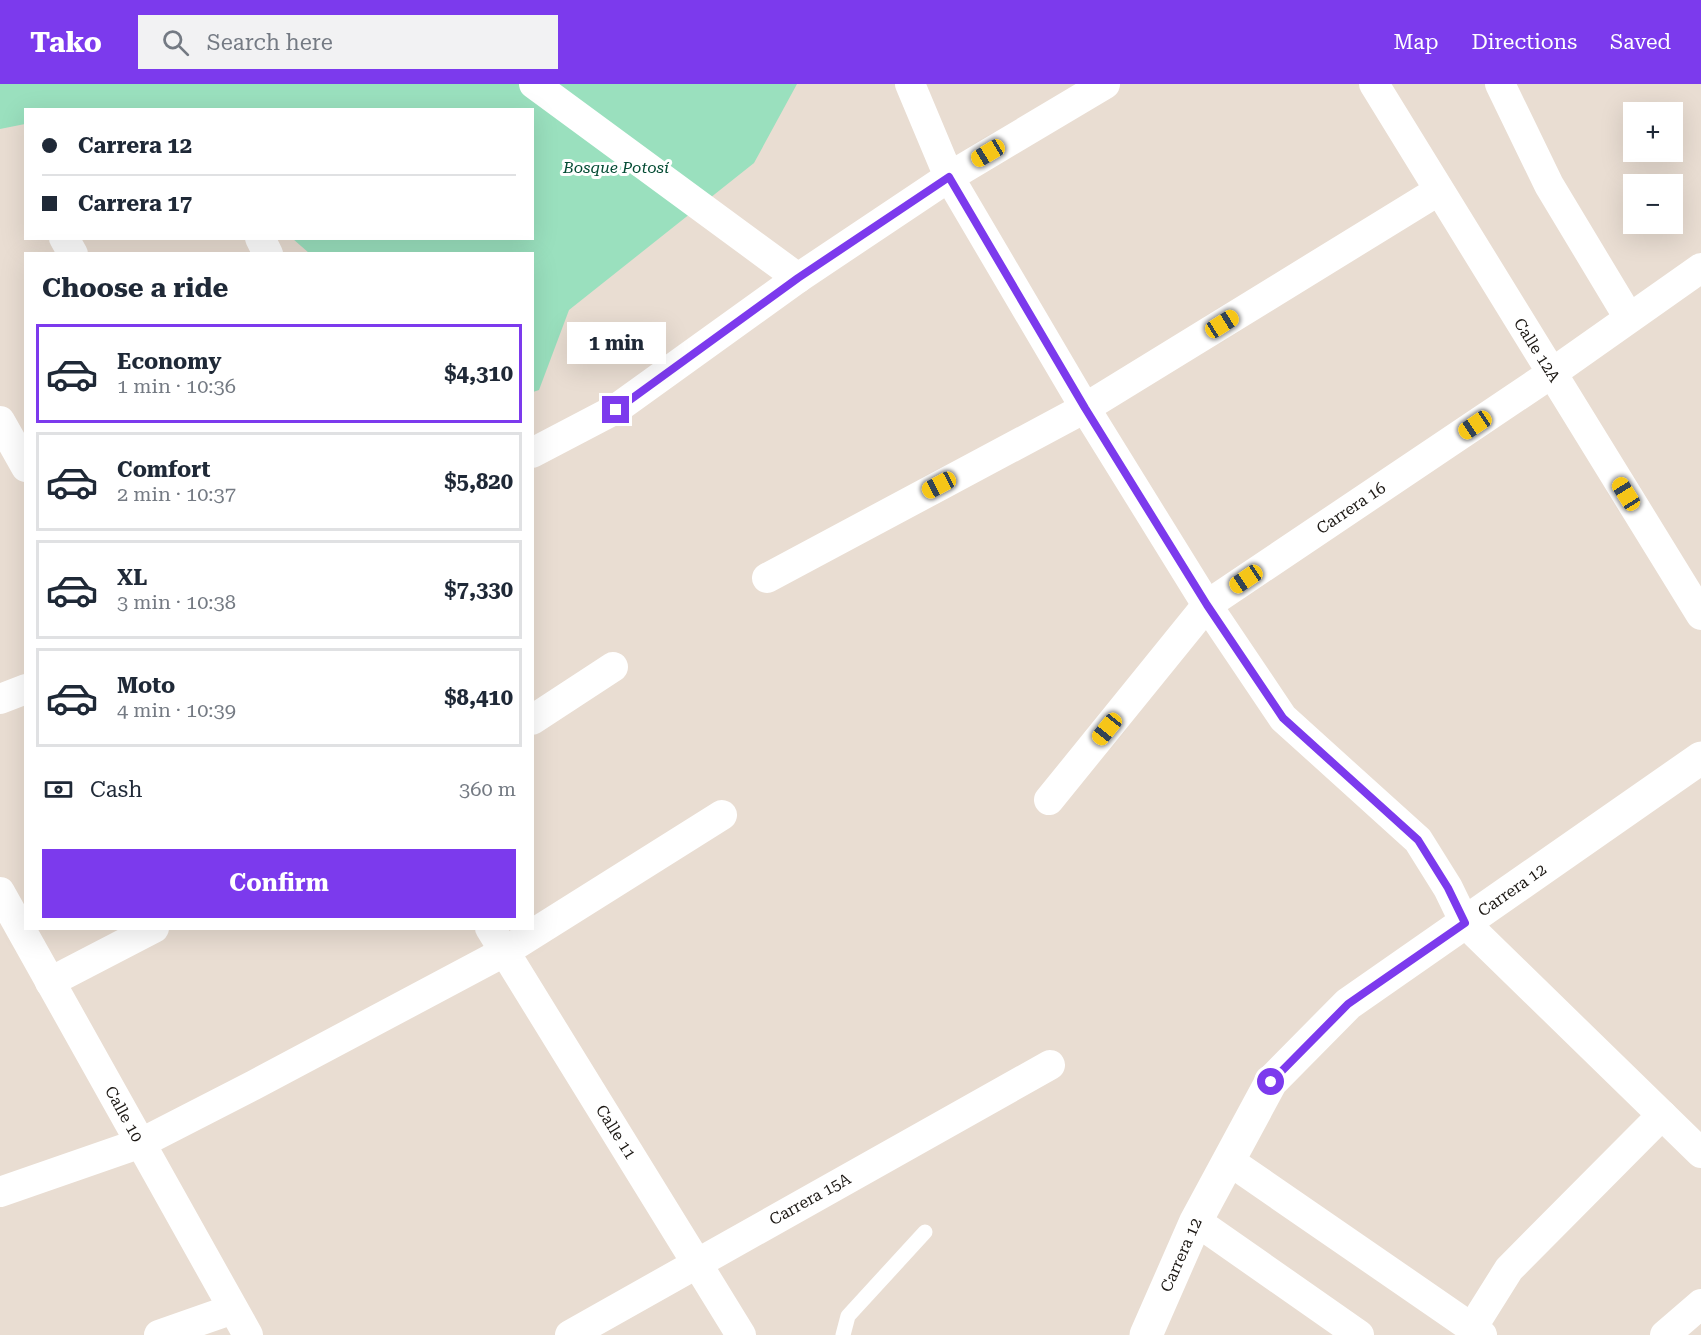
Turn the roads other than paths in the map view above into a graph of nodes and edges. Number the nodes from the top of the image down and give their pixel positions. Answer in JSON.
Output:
{"nodes":[{"id":1,"x":534,"y":84,"type":"edge"},
{"id":2,"x":910,"y":84,"type":"edge"},
{"id":3,"x":1105,"y":84,"type":"edge"},
{"id":4,"x":1374,"y":84,"type":"edge"},
{"id":5,"x":1500,"y":84,"type":"edge"},
{"id":6,"x":949,"y":177,"type":"junction"},
{"id":7,"x":1438,"y":191,"type":"junction"},
{"id":8,"x":1701,"y":268,"type":"edge"},
{"id":9,"x":798,"y":278,"type":"junction"},
{"id":10,"x":1629,"y":318,"type":"junction"},
{"id":11,"x":1551,"y":373,"type":"junction"},
{"id":12,"x":1085,"y":408,"type":"junction"},
{"id":13,"x":10,"y":423,"type":"edge"},
{"id":14,"x":534,"y":452,"type":"edge"},
{"id":15,"x":24,"y":462,"type":"edge"},
{"id":16,"x":767,"y":578,"type":"dead end"},
{"id":17,"x":1207,"y":605,"type":"junction"},
{"id":18,"x":1701,"y":615,"type":"edge"},
{"id":19,"x":613,"y":667,"type":"dead end"},
{"id":20,"x":24,"y":691,"type":"edge"},
{"id":21,"x":0,"y":699,"type":"edge"},
{"id":22,"x":534,"y":719,"type":"edge"},
{"id":23,"x":1701,"y":758,"type":"edge"},
{"id":24,"x":1049,"y":800,"type":"dead end"},
{"id":25,"x":722,"y":815,"type":"dead end"},
{"id":26,"x":0,"y":892,"type":"edge"},
{"id":27,"x":534,"y":919,"type":"edge"},
{"id":28,"x":1465,"y":923,"type":"junction"},
{"id":29,"x":150,"y":930,"type":"edge"},
{"id":30,"x":515,"y":930,"type":"edge"},
{"id":31,"x":497,"y":940,"type":"edge"},
{"id":32,"x":50,"y":982,"type":"junction"},
{"id":33,"x":1050,"y":1065,"type":"dead end"},
{"id":34,"x":1662,"y":1115,"type":"junction"},
{"id":35,"x":141,"y":1143,"type":"junction"},
{"id":36,"x":1701,"y":1153,"type":"edge"},
{"id":37,"x":1228,"y":1160,"type":"junction"},
{"id":38,"x":0,"y":1192,"type":"edge"},
{"id":39,"x":1196,"y":1221,"type":"junction"},
{"id":40,"x":925,"y":1232,"type":"dead end"},
{"id":41,"x":697,"y":1262,"type":"junction"},
{"id":42,"x":1701,"y":1304,"type":"edge"},
{"id":43,"x":233,"y":1309,"type":"junction"},
{"id":44,"x":1477,"y":1332,"type":"edge"},
{"id":45,"x":159,"y":1335,"type":"edge"},
{"id":46,"x":248,"y":1335,"type":"edge"},
{"id":47,"x":570,"y":1335,"type":"edge"},
{"id":48,"x":741,"y":1335,"type":"edge"},
{"id":49,"x":843,"y":1335,"type":"edge"},
{"id":50,"x":1146,"y":1335,"type":"edge"},
{"id":51,"x":1359,"y":1335,"type":"edge"},
{"id":52,"x":1665,"y":1335,"type":"edge"}],
"edges":[{"from":1,"to":9,"type":"street"},
{"from":2,"to":6,"type":"street"},
{"from":3,"to":6,"type":"street"},
{"from":4,"to":7,"type":"street","name":"Calle 12A"},
{"from":5,"to":10,"type":"street"},
{"from":6,"to":9,"type":"street"},
{"from":6,"to":12,"type":"street"},
{"from":7,"to":11,"type":"street","name":"Calle 12A"},
{"from":7,"to":12,"type":"street"},
{"from":8,"to":10,"type":"street","name":"Carrera 16"},
{"from":9,"to":14,"type":"street"},
{"from":10,"to":11,"type":"street","name":"Carrera 16"},
{"from":11,"to":17,"type":"street","name":"Carrera 16"},
{"from":11,"to":18,"type":"street","name":"Calle 12A"},
{"from":12,"to":16,"type":"street"},
{"from":12,"to":17,"type":"street"},
{"from":13,"to":15,"type":"street"},
{"from":17,"to":24,"type":"street","name":"Carrera 16"},
{"from":17,"to":28,"type":"street"},
{"from":19,"to":22,"type":"street"},
{"from":20,"to":21,"type":"street"},
{"from":23,"to":28,"type":"main road","name":"Carrera 12"},
{"from":25,"to":27,"type":"street"},
{"from":26,"to":32,"type":"street","name":"Calle 10"},
{"from":28,"to":34,"type":"street"},
{"from":28,"to":37,"type":"main road","name":"Carrera 12"},
{"from":29,"to":32,"type":"street"},
{"from":30,"to":31,"type":"street"},
{"from":31,"to":35,"type":"street"},
{"from":31,"to":41,"type":"street","name":"Calle 11"},
{"from":32,"to":35,"type":"street","name":"Calle 10"},
{"from":33,"to":41,"type":"street","name":"Carrera 15A"},
{"from":34,"to":36,"type":"street"},
{"from":34,"to":44,"type":"street"},
{"from":35,"to":38,"type":"street"},
{"from":35,"to":43,"type":"street","name":"Calle 10"},
{"from":37,"to":39,"type":"main road","name":"Carrera 12"},
{"from":37,"to":44,"type":"street"},
{"from":39,"to":50,"type":"main road","name":"Carrera 12"},
{"from":39,"to":51,"type":"street"},
{"from":40,"to":49,"type":"lane"},
{"from":41,"to":47,"type":"street","name":"Carrera 15A"},
{"from":41,"to":48,"type":"street","name":"Calle 11"},
{"from":42,"to":52,"type":"street"},
{"from":43,"to":45,"type":"street"},
{"from":43,"to":46,"type":"street","name":"Calle 10"}]}
